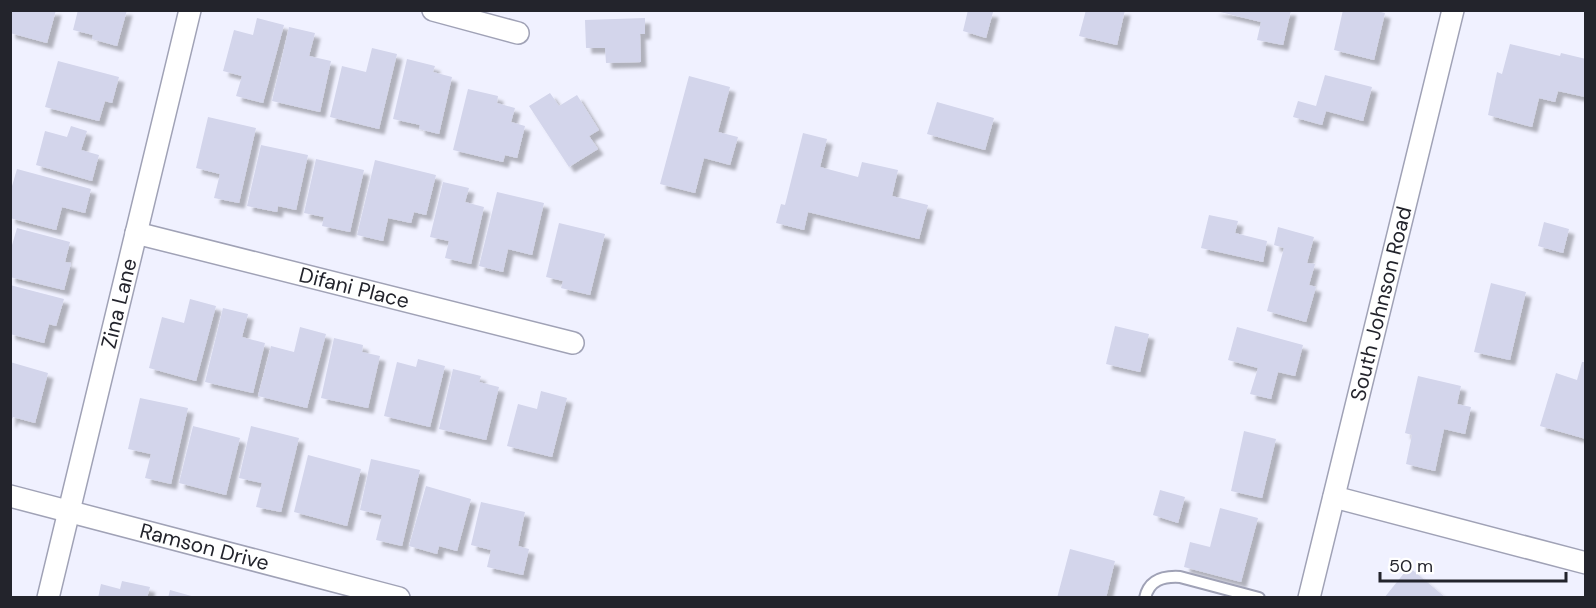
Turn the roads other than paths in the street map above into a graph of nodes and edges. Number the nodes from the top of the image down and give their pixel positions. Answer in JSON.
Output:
{"nodes":[{"id":1,"x":190,"y":10,"type":"edge"},
{"id":2,"x":433,"y":10,"type":"edge"},
{"id":3,"x":1454,"y":10,"type":"edge"},
{"id":4,"x":518,"y":33,"type":"dead end"},
{"id":5,"x":136,"y":233,"type":"junction"},
{"id":6,"x":573,"y":344,"type":"dead end"},
{"id":7,"x":10,"y":496,"type":"edge"},
{"id":8,"x":1334,"y":497,"type":"junction"},
{"id":9,"x":69,"y":511,"type":"junction"},
{"id":10,"x":1586,"y":563,"type":"edge"},
{"id":11,"x":345,"y":591,"type":"edge"},
{"id":12,"x":48,"y":597,"type":"edge"},
{"id":13,"x":399,"y":597,"type":"edge"},
{"id":14,"x":1145,"y":597,"type":"edge"},
{"id":15,"x":1259,"y":597,"type":"edge"},
{"id":16,"x":1309,"y":597,"type":"edge"}],
"edges":[{"from":1,"to":5,"type":"street","name":"Zina Lane"},
{"from":2,"to":4,"type":"street"},
{"from":3,"to":8,"type":"street","name":"South Johnson Road"},
{"from":5,"to":6,"type":"street","name":"Difani Place"},
{"from":5,"to":9,"type":"street","name":"Zina Lane"},
{"from":7,"to":9,"type":"street","name":"Ramson Drive"},
{"from":8,"to":10,"type":"street"},
{"from":8,"to":16,"type":"street","name":"South Johnson Road"},
{"from":9,"to":11,"type":"street","name":"Ramson Drive"},
{"from":9,"to":12,"type":"street","name":"Zina Lane"},
{"from":11,"to":13,"type":"street","name":"Ramson Drive"},
{"from":14,"to":15,"type":"lane"}]}
